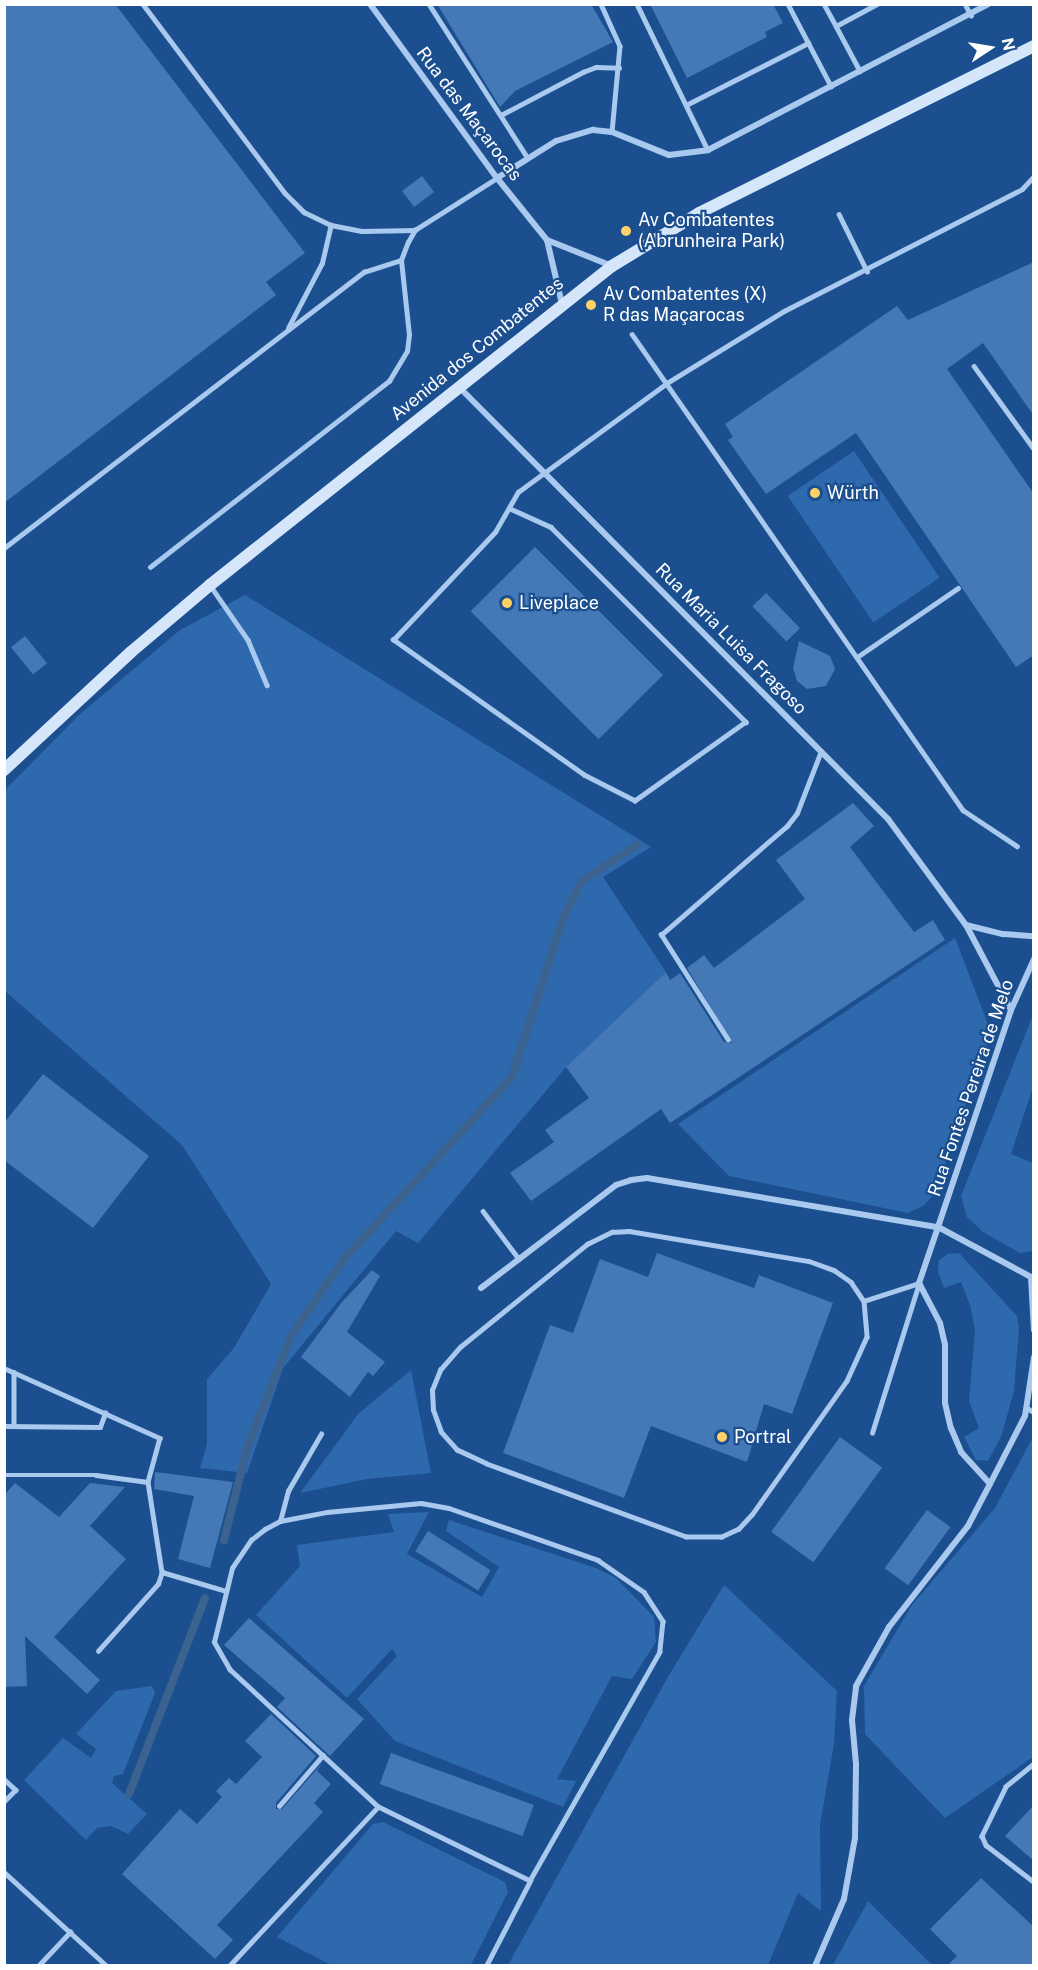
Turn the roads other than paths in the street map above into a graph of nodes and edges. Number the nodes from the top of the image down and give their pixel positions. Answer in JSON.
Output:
{"nodes":[{"id":1,"x":142,"y":4,"type":"edge"},
{"id":2,"x":370,"y":4,"type":"edge"},
{"id":3,"x":429,"y":4,"type":"edge"},
{"id":4,"x":601,"y":4,"type":"edge"},
{"id":5,"x":637,"y":4,"type":"edge"},
{"id":6,"x":788,"y":4,"type":"edge"},
{"id":7,"x":825,"y":4,"type":"edge"},
{"id":8,"x":877,"y":4,"type":"edge"},
{"id":9,"x":965,"y":4,"type":"edge"},
{"id":10,"x":988,"y":4,"type":"edge"},
{"id":11,"x":971,"y":15,"type":"junction"},
{"id":12,"x":836,"y":26,"type":"junction"},
{"id":13,"x":808,"y":43,"type":"junction"},
{"id":14,"x":1034,"y":46,"type":"edge"},
{"id":15,"x":619,"y":68,"type":"junction"},
{"id":16,"x":860,"y":71,"type":"junction"},
{"id":17,"x":831,"y":86,"type":"junction"},
{"id":18,"x":686,"y":105,"type":"junction"},
{"id":19,"x":501,"y":115,"type":"junction"},
{"id":20,"x":612,"y":132,"type":"junction"},
{"id":21,"x":708,"y":150,"type":"junction"},
{"id":22,"x":528,"y":158,"type":"junction"},
{"id":23,"x":1034,"y":176,"type":"edge"},
{"id":24,"x":497,"y":178,"type":"junction"},
{"id":25,"x":839,"y":214,"type":"dead end"},
{"id":26,"x":331,"y":225,"type":"junction"},
{"id":27,"x":415,"y":230,"type":"junction"},
{"id":28,"x":547,"y":240,"type":"junction"},
{"id":29,"x":401,"y":260,"type":"junction"},
{"id":30,"x":612,"y":266,"type":"junction"},
{"id":31,"x":867,"y":271,"type":"junction"},
{"id":32,"x":562,"y":304,"type":"junction"},
{"id":33,"x":285,"y":332,"type":"junction"},
{"id":34,"x":632,"y":334,"type":"dead end"},
{"id":35,"x":974,"y":366,"type":"dead end"},
{"id":36,"x":667,"y":383,"type":"junction"},
{"id":37,"x":459,"y":386,"type":"junction"},
{"id":38,"x":1034,"y":449,"type":"edge"},
{"id":39,"x":546,"y":473,"type":"junction"},
{"id":40,"x":509,"y":508,"type":"junction"},
{"id":41,"x":4,"y":548,"type":"edge"},
{"id":42,"x":150,"y":567,"type":"dead end"},
{"id":43,"x":210,"y":585,"type":"junction"},
{"id":44,"x":958,"y":588,"type":"dead end"},
{"id":45,"x":857,"y":657,"type":"junction"},
{"id":46,"x":267,"y":685,"type":"dead end"},
{"id":47,"x":821,"y":751,"type":"junction"},
{"id":48,"x":4,"y":770,"type":"edge"},
{"id":49,"x":1017,"y":846,"type":"dead end"},
{"id":50,"x":966,"y":925,"type":"junction"},
{"id":51,"x":1034,"y":936,"type":"edge"},
{"id":52,"x":1034,"y":959,"type":"edge"},
{"id":53,"x":1011,"y":1010,"type":"junction"},
{"id":54,"x":728,"y":1040,"type":"dead end"},
{"id":55,"x":483,"y":1211,"type":"dead end"},
{"id":56,"x":938,"y":1227,"type":"junction"},
{"id":57,"x":519,"y":1259,"type":"junction"},
{"id":58,"x":1032,"y":1276,"type":"edge"},
{"id":59,"x":919,"y":1283,"type":"junction"},
{"id":60,"x":481,"y":1288,"type":"dead end"},
{"id":61,"x":864,"y":1301,"type":"junction"},
{"id":62,"x":1034,"y":1330,"type":"edge"},
{"id":63,"x":1034,"y":1357,"type":"edge"},
{"id":64,"x":4,"y":1368,"type":"edge"},
{"id":65,"x":14,"y":1372,"type":"junction"},
{"id":66,"x":1027,"y":1408,"type":"junction"},
{"id":67,"x":1034,"y":1412,"type":"edge"},
{"id":68,"x":105,"y":1413,"type":"junction"},
{"id":69,"x":4,"y":1426,"type":"edge"},
{"id":70,"x":14,"y":1426,"type":"junction"},
{"id":71,"x":872,"y":1433,"type":"dead end"},
{"id":72,"x":321,"y":1434,"type":"dead end"},
{"id":73,"x":4,"y":1475,"type":"edge"},
{"id":74,"x":148,"y":1482,"type":"junction"},
{"id":75,"x":990,"y":1484,"type":"junction"},
{"id":76,"x":280,"y":1521,"type":"junction"},
{"id":77,"x":162,"y":1572,"type":"junction"},
{"id":78,"x":226,"y":1591,"type":"junction"},
{"id":79,"x":98,"y":1651,"type":"dead end"},
{"id":80,"x":323,"y":1755,"type":"junction"},
{"id":81,"x":1034,"y":1764,"type":"edge"},
{"id":82,"x":4,"y":1779,"type":"edge"},
{"id":83,"x":4,"y":1802,"type":"edge"},
{"id":84,"x":279,"y":1806,"type":"dead end"},
{"id":85,"x":378,"y":1806,"type":"junction"},
{"id":86,"x":4,"y":1872,"type":"edge"},
{"id":87,"x":530,"y":1881,"type":"junction"},
{"id":88,"x":1034,"y":1882,"type":"edge"},
{"id":89,"x":70,"y":1932,"type":"junction"},
{"id":90,"x":38,"y":1965,"type":"edge"},
{"id":91,"x":106,"y":1965,"type":"edge"},
{"id":92,"x":229,"y":1965,"type":"edge"},
{"id":93,"x":486,"y":1965,"type":"edge"},
{"id":94,"x":815,"y":1965,"type":"edge"}],
"edges":[{"from":1,"to":26,"type":"lane"},
{"from":2,"to":24,"type":"street","name":"Rua das Maçarocas"},
{"from":3,"to":19,"type":"lane"},
{"from":4,"to":15,"type":"lane"},
{"from":5,"to":18,"type":"lane"},
{"from":6,"to":13,"type":"lane"},
{"from":7,"to":12,"type":"lane"},
{"from":8,"to":12,"type":"lane"},
{"from":9,"to":11,"type":"lane"},
{"from":10,"to":11,"type":"street"},
{"from":11,"to":16,"type":"street"},
{"from":12,"to":16,"type":"lane"},
{"from":13,"to":17,"type":"lane"},
{"from":13,"to":18,"type":"lane"},
{"from":14,"to":30,"type":"street","name":"Avenida dos Combatentes"},
{"from":15,"to":19,"type":"lane"},
{"from":15,"to":20,"type":"lane"},
{"from":16,"to":17,"type":"street"},
{"from":17,"to":21,"type":"street"},
{"from":18,"to":21,"type":"lane"},
{"from":19,"to":22,"type":"lane"},
{"from":20,"to":21,"type":"street"},
{"from":20,"to":22,"type":"street"},
{"from":22,"to":24,"type":"street"},
{"from":23,"to":31,"type":"lane"},
{"from":24,"to":27,"type":"lane"},
{"from":24,"to":28,"type":"street","name":"Rua das Maçarocas"},
{"from":25,"to":31,"type":"lane"},
{"from":26,"to":27,"type":"lane"},
{"from":26,"to":33,"type":"lane"},
{"from":27,"to":29,"type":"lane"},
{"from":28,"to":30,"type":"street","name":"Rua das Maçarocas"},
{"from":28,"to":32,"type":"street","name":"Rua das Maçarocas"},
{"from":29,"to":33,"type":"lane"},
{"from":29,"to":42,"type":"lane"},
{"from":30,"to":32,"type":"street","name":"Avenida dos Combatentes"},
{"from":31,"to":36,"type":"lane"},
{"from":32,"to":37,"type":"street","name":"Avenida dos Combatentes"},
{"from":33,"to":41,"type":"lane"},
{"from":34,"to":36,"type":"lane"},
{"from":35,"to":38,"type":"lane"},
{"from":36,"to":39,"type":"lane"},
{"from":36,"to":45,"type":"lane"},
{"from":37,"to":39,"type":"street","name":"Rua Maria Luisa Fragoso"},
{"from":37,"to":43,"type":"street","name":"Avenida dos Combatentes"},
{"from":39,"to":40,"type":"lane"},
{"from":39,"to":47,"type":"street","name":"Rua Maria Luisa Fragoso"},
{"from":40,"to":40,"type":"lane"},
{"from":43,"to":46,"type":"lane"},
{"from":43,"to":48,"type":"street","name":"Avenida dos Combatentes"},
{"from":44,"to":45,"type":"lane"},
{"from":45,"to":49,"type":"lane"},
{"from":47,"to":50,"type":"street","name":"Rua Maria Luisa Fragoso"},
{"from":47,"to":54,"type":"lane"},
{"from":50,"to":51,"type":"street"},
{"from":50,"to":53,"type":"street","name":"Rua Maria Luisa Fragoso"},
{"from":52,"to":53,"type":"street","name":"Rua Fontes Pereira de Melo"},
{"from":53,"to":56,"type":"street","name":"Rua Fontes Pereira de Melo"},
{"from":55,"to":57,"type":"lane"},
{"from":56,"to":57,"type":"street"},
{"from":56,"to":58,"type":"street"},
{"from":56,"to":59,"type":"street","name":"Rua Fontes Pereira de Melo"},
{"from":57,"to":60,"type":"street"},
{"from":58,"to":62,"type":"street"},
{"from":59,"to":61,"type":"lane"},
{"from":59,"to":71,"type":"lane"},
{"from":59,"to":75,"type":"street"},
{"from":61,"to":61,"type":"lane"},
{"from":63,"to":66,"type":"street"},
{"from":64,"to":65,"type":"lane"},
{"from":65,"to":68,"type":"lane"},
{"from":65,"to":70,"type":"lane"},
{"from":66,"to":67,"type":"lane"},
{"from":66,"to":75,"type":"street"},
{"from":68,"to":70,"type":"lane"},
{"from":68,"to":74,"type":"lane"},
{"from":69,"to":70,"type":"lane"},
{"from":72,"to":76,"type":"lane"},
{"from":73,"to":74,"type":"lane"},
{"from":74,"to":77,"type":"lane"},
{"from":75,"to":94,"type":"street"},
{"from":76,"to":78,"type":"lane"},
{"from":76,"to":87,"type":"lane"},
{"from":77,"to":78,"type":"lane"},
{"from":77,"to":79,"type":"lane"},
{"from":78,"to":80,"type":"lane"},
{"from":80,"to":84,"type":"lane"},
{"from":80,"to":85,"type":"lane"},
{"from":81,"to":88,"type":"lane"},
{"from":82,"to":83,"type":"lane"},
{"from":85,"to":87,"type":"lane"},
{"from":85,"to":92,"type":"lane"},
{"from":86,"to":89,"type":"lane"},
{"from":87,"to":93,"type":"lane"},
{"from":89,"to":90,"type":"lane"},
{"from":89,"to":91,"type":"lane"}]}
